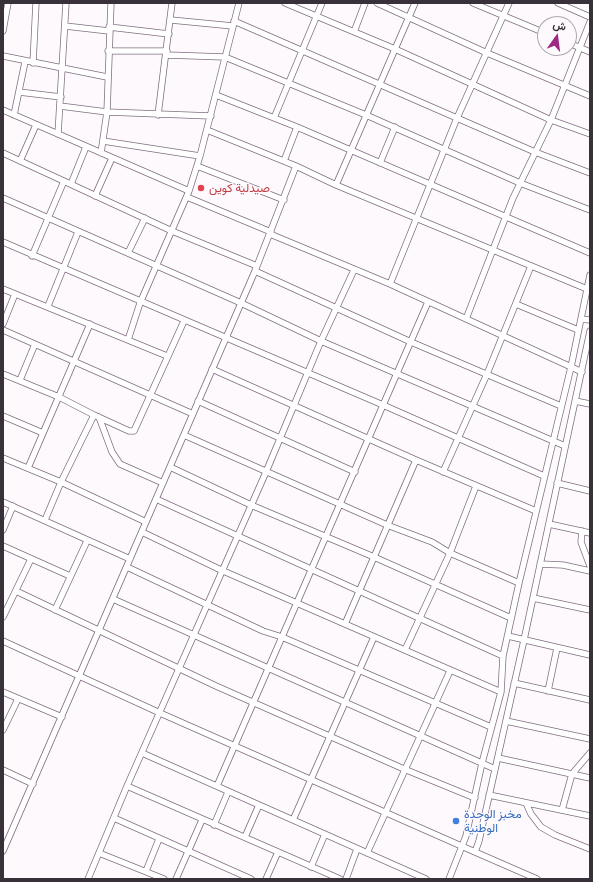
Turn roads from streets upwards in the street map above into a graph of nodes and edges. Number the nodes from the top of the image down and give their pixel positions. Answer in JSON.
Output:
{"nodes":[{"id":1,"x":8,"y":3,"type":"edge"},
{"id":2,"x":36,"y":3,"type":"edge"},
{"id":3,"x":66,"y":3,"type":"edge"},
{"id":4,"x":111,"y":3,"type":"edge"},
{"id":5,"x":172,"y":3,"type":"edge"},
{"id":6,"x":239,"y":3,"type":"edge"},
{"id":7,"x":285,"y":3,"type":"edge"},
{"id":8,"x":322,"y":3,"type":"edge"},
{"id":9,"x":365,"y":3,"type":"edge"},
{"id":10,"x":377,"y":3,"type":"edge"},
{"id":11,"x":414,"y":3,"type":"edge"},
{"id":12,"x":473,"y":3,"type":"edge"},
{"id":13,"x":509,"y":3,"type":"edge"},
{"id":14,"x":558,"y":3,"type":"edge"},
{"id":15,"x":503,"y":16,"type":"junction"},
{"id":16,"x":316,"y":17,"type":"junction"},
{"id":17,"x":409,"y":17,"type":"junction"},
{"id":18,"x":590,"y":17,"type":"edge"},
{"id":19,"x":171,"y":20,"type":"junction"},
{"id":20,"x":590,"y":22,"type":"edge"},
{"id":21,"x":234,"y":24,"type":"junction"},
{"id":22,"x":65,"y":26,"type":"junction"},
{"id":23,"x":109,"y":29,"type":"junction"},
{"id":24,"x":537,"y":30,"type":"edge"},
{"id":25,"x":3,"y":31,"type":"edge"},
{"id":26,"x":354,"y":32,"type":"junction"},
{"id":27,"x":169,"y":34,"type":"junction"},
{"id":28,"x":579,"y":48,"type":"junction"},
{"id":29,"x":303,"y":49,"type":"junction"},
{"id":30,"x":395,"y":49,"type":"junction"},
{"id":31,"x":108,"y":51,"type":"junction"},
{"id":32,"x":590,"y":52,"type":"edge"},
{"id":33,"x":167,"y":53,"type":"junction"},
{"id":34,"x":487,"y":53,"type":"junction"},
{"id":35,"x":3,"y":56,"type":"edge"},
{"id":36,"x":225,"y":58,"type":"junction"},
{"id":37,"x":25,"y":62,"type":"junction"},
{"id":38,"x":33,"y":63,"type":"junction"},
{"id":39,"x":62,"y":68,"type":"junction"},
{"id":40,"x":107,"y":77,"type":"junction"},
{"id":41,"x":289,"y":83,"type":"junction"},
{"id":42,"x":379,"y":84,"type":"junction"},
{"id":43,"x":472,"y":84,"type":"junction"},
{"id":44,"x":564,"y":85,"type":"junction"},
{"id":45,"x":19,"y":92,"type":"junction"},
{"id":46,"x":216,"y":94,"type":"junction"},
{"id":47,"x":590,"y":96,"type":"edge"},
{"id":48,"x":61,"y":97,"type":"junction"},
{"id":49,"x":60,"y":106,"type":"junction"},
{"id":50,"x":3,"y":110,"type":"edge"},
{"id":51,"x":107,"y":112,"type":"junction"},
{"id":52,"x":158,"y":114,"type":"junction"},
{"id":53,"x":366,"y":114,"type":"junction"},
{"id":54,"x":14,"y":115,"type":"junction"},
{"id":55,"x":211,"y":116,"type":"junction"},
{"id":56,"x":274,"y":118,"type":"junction"},
{"id":57,"x":457,"y":118,"type":"junction"},
{"id":58,"x":551,"y":120,"type":"junction"},
{"id":59,"x":36,"y":125,"type":"junction"},
{"id":60,"x":297,"y":127,"type":"junction"},
{"id":61,"x":395,"y":127,"type":"junction"},
{"id":62,"x":207,"y":130,"type":"junction"},
{"id":63,"x":58,"y":134,"type":"junction"},
{"id":64,"x":590,"y":134,"type":"edge"},
{"id":65,"x":103,"y":141,"type":"junction"},
{"id":66,"x":86,"y":146,"type":"junction"},
{"id":67,"x":351,"y":150,"type":"junction"},
{"id":68,"x":444,"y":150,"type":"junction"},
{"id":69,"x":535,"y":152,"type":"junction"},
{"id":70,"x":101,"y":153,"type":"junction"},
{"id":71,"x":4,"y":154,"type":"edge"},
{"id":72,"x":200,"y":156,"type":"junction"},
{"id":73,"x":112,"y":158,"type":"junction"},
{"id":74,"x":20,"y":161,"type":"junction"},
{"id":75,"x":284,"y":161,"type":"junction"},
{"id":76,"x":380,"y":163,"type":"junction"},
{"id":77,"x":197,"y":166,"type":"junction"},
{"id":78,"x":296,"y":166,"type":"junction"},
{"id":79,"x":590,"y":173,"type":"edge"},
{"id":80,"x":64,"y":181,"type":"junction"},
{"id":81,"x":520,"y":183,"type":"junction"},
{"id":82,"x":71,"y":184,"type":"junction"},
{"id":83,"x":430,"y":184,"type":"junction"},
{"id":84,"x":336,"y":185,"type":"junction"},
{"id":85,"x":189,"y":191,"type":"junction"},
{"id":86,"x":95,"y":196,"type":"junction"},
{"id":87,"x":186,"y":197,"type":"junction"},
{"id":88,"x":3,"y":198,"type":"edge"},
{"id":89,"x":284,"y":200,"type":"junction"},
{"id":90,"x":590,"y":210,"type":"edge"},
{"id":91,"x":507,"y":216,"type":"junction"},
{"id":92,"x":47,"y":218,"type":"junction"},
{"id":93,"x":145,"y":218,"type":"junction"},
{"id":94,"x":418,"y":219,"type":"junction"},
{"id":95,"x":172,"y":231,"type":"junction"},
{"id":96,"x":78,"y":232,"type":"junction"},
{"id":97,"x":270,"y":233,"type":"junction"},
{"id":98,"x":3,"y":242,"type":"edge"},
{"id":99,"x":493,"y":250,"type":"junction"},
{"id":100,"x":128,"y":253,"type":"junction"},
{"id":101,"x":590,"y":253,"type":"edge"},
{"id":102,"x":32,"y":256,"type":"junction"},
{"id":103,"x":157,"y":265,"type":"junction"},
{"id":104,"x":531,"y":266,"type":"junction"},
{"id":105,"x":63,"y":269,"type":"junction"},
{"id":106,"x":256,"y":269,"type":"junction"},
{"id":107,"x":354,"y":270,"type":"junction"},
{"id":108,"x":590,"y":275,"type":"edge"},
{"id":109,"x":390,"y":284,"type":"junction"},
{"id":110,"x":3,"y":289,"type":"edge"},
{"id":111,"x":587,"y":289,"type":"junction"},
{"id":112,"x":14,"y":294,"type":"junction"},
{"id":113,"x":428,"y":302,"type":"junction"},
{"id":114,"x":140,"y":303,"type":"junction"},
{"id":115,"x":241,"y":303,"type":"junction"},
{"id":116,"x":516,"y":304,"type":"junction"},
{"id":117,"x":48,"y":306,"type":"junction"},
{"id":118,"x":336,"y":307,"type":"junction"},
{"id":119,"x":466,"y":319,"type":"junction"},
{"id":120,"x":581,"y":319,"type":"junction"},
{"id":121,"x":590,"y":320,"type":"edge"},
{"id":122,"x":184,"y":321,"type":"junction"},
{"id":123,"x":3,"y":324,"type":"edge"},
{"id":124,"x":90,"y":324,"type":"junction"},
{"id":125,"x":3,"y":330,"type":"edge"},
{"id":126,"x":578,"y":330,"type":"junction"},
{"id":127,"x":590,"y":331,"type":"edge"},
{"id":128,"x":502,"y":336,"type":"junction"},
{"id":129,"x":226,"y":338,"type":"junction"},
{"id":130,"x":128,"y":340,"type":"junction"},
{"id":131,"x":321,"y":341,"type":"junction"},
{"id":132,"x":412,"y":342,"type":"junction"},
{"id":133,"x":35,"y":344,"type":"junction"},
{"id":134,"x":167,"y":356,"type":"junction"},
{"id":135,"x":74,"y":362,"type":"junction"},
{"id":136,"x":571,"y":367,"type":"junction"},
{"id":137,"x":212,"y":369,"type":"junction"},
{"id":138,"x":582,"y":372,"type":"junction"},
{"id":139,"x":308,"y":373,"type":"junction"},
{"id":140,"x":3,"y":374,"type":"edge"},
{"id":141,"x":397,"y":374,"type":"junction"},
{"id":142,"x":488,"y":374,"type":"junction"},
{"id":143,"x":20,"y":380,"type":"junction"},
{"id":144,"x":150,"y":394,"type":"junction"},
{"id":145,"x":59,"y":397,"type":"junction"},
{"id":146,"x":198,"y":401,"type":"junction"},
{"id":147,"x":575,"y":401,"type":"junction"},
{"id":148,"x":590,"y":404,"type":"edge"},
{"id":149,"x":383,"y":405,"type":"junction"},
{"id":150,"x":293,"y":406,"type":"junction"},
{"id":151,"x":561,"y":406,"type":"junction"},
{"id":152,"x":472,"y":407,"type":"junction"},
{"id":153,"x":193,"y":414,"type":"junction"},
{"id":154,"x":3,"y":416,"type":"edge"},
{"id":155,"x":97,"y":416,"type":"junction"},
{"id":156,"x":43,"y":433,"type":"junction"},
{"id":157,"x":184,"y":435,"type":"junction"},
{"id":158,"x":279,"y":438,"type":"junction"},
{"id":159,"x":457,"y":438,"type":"junction"},
{"id":160,"x":370,"y":439,"type":"junction"},
{"id":161,"x":552,"y":440,"type":"junction"},
{"id":162,"x":565,"y":446,"type":"junction"},
{"id":163,"x":3,"y":458,"type":"edge"},
{"id":164,"x":416,"y":460,"type":"junction"},
{"id":165,"x":170,"y":467,"type":"junction"},
{"id":166,"x":28,"y":468,"type":"junction"},
{"id":167,"x":266,"y":472,"type":"junction"},
{"id":168,"x":355,"y":472,"type":"junction"},
{"id":169,"x":443,"y":472,"type":"junction"},
{"id":170,"x":544,"y":476,"type":"junction"},
{"id":171,"x":61,"y":482,"type":"junction"},
{"id":172,"x":163,"y":483,"type":"junction"},
{"id":173,"x":557,"y":483,"type":"junction"},
{"id":174,"x":476,"y":486,"type":"junction"},
{"id":175,"x":590,"y":491,"type":"edge"},
{"id":176,"x":156,"y":499,"type":"junction"},
{"id":177,"x":3,"y":502,"type":"edge"},
{"id":178,"x":340,"y":504,"type":"junction"},
{"id":179,"x":251,"y":505,"type":"junction"},
{"id":180,"x":13,"y":506,"type":"junction"},
{"id":181,"x":536,"y":511,"type":"junction"},
{"id":182,"x":45,"y":520,"type":"junction"},
{"id":183,"x":146,"y":522,"type":"junction"},
{"id":184,"x":549,"y":524,"type":"junction"},
{"id":185,"x":387,"y":525,"type":"junction"},
{"id":186,"x":3,"y":530,"type":"edge"},
{"id":187,"x":582,"y":531,"type":"junction"},
{"id":188,"x":142,"y":532,"type":"junction"},
{"id":189,"x":590,"y":533,"type":"edge"},
{"id":190,"x":236,"y":536,"type":"junction"},
{"id":191,"x":326,"y":537,"type":"junction"},
{"id":192,"x":87,"y":541,"type":"junction"},
{"id":193,"x":3,"y":546,"type":"edge"},
{"id":194,"x":450,"y":552,"type":"junction"},
{"id":195,"x":374,"y":557,"type":"junction"},
{"id":196,"x":31,"y":559,"type":"junction"},
{"id":197,"x":130,"y":559,"type":"junction"},
{"id":198,"x":540,"y":564,"type":"junction"},
{"id":199,"x":590,"y":566,"type":"edge"},
{"id":200,"x":127,"y":567,"type":"junction"},
{"id":201,"x":221,"y":570,"type":"junction"},
{"id":202,"x":311,"y":570,"type":"junction"},
{"id":203,"x":590,"y":571,"type":"edge"},
{"id":204,"x":70,"y":576,"type":"junction"},
{"id":205,"x":519,"y":583,"type":"junction"},
{"id":206,"x":436,"y":584,"type":"junction"},
{"id":207,"x":16,"y":591,"type":"junction"},
{"id":208,"x":359,"y":591,"type":"junction"},
{"id":209,"x":113,"y":598,"type":"junction"},
{"id":210,"x":533,"y":598,"type":"junction"},
{"id":211,"x":296,"y":603,"type":"junction"},
{"id":212,"x":208,"y":604,"type":"junction"},
{"id":213,"x":55,"y":610,"type":"junction"},
{"id":214,"x":590,"y":610,"type":"edge"},
{"id":215,"x":3,"y":617,"type":"edge"},
{"id":216,"x":421,"y":617,"type":"junction"},
{"id":217,"x":512,"y":618,"type":"junction"},
{"id":218,"x":345,"y":624,"type":"junction"},
{"id":219,"x":99,"y":631,"type":"junction"},
{"id":220,"x":194,"y":636,"type":"junction"},
{"id":221,"x":282,"y":636,"type":"junction"},
{"id":222,"x":508,"y":636,"type":"junction"},
{"id":223,"x":374,"y":637,"type":"junction"},
{"id":224,"x":524,"y":640,"type":"junction"},
{"id":225,"x":3,"y":641,"type":"edge"},
{"id":226,"x":557,"y":648,"type":"junction"},
{"id":227,"x":405,"y":650,"type":"junction"},
{"id":228,"x":590,"y":654,"type":"edge"},
{"id":229,"x":503,"y":656,"type":"junction"},
{"id":230,"x":180,"y":669,"type":"junction"},
{"id":231,"x":268,"y":669,"type":"junction"},
{"id":232,"x":359,"y":670,"type":"junction"},
{"id":233,"x":450,"y":671,"type":"junction"},
{"id":234,"x":78,"y":675,"type":"junction"},
{"id":235,"x":514,"y":684,"type":"junction"},
{"id":236,"x":548,"y":691,"type":"junction"},
{"id":237,"x":3,"y":692,"type":"edge"},
{"id":238,"x":501,"y":692,"type":"junction"},
{"id":239,"x":18,"y":699,"type":"junction"},
{"id":240,"x":590,"y":700,"type":"edge"},
{"id":241,"x":255,"y":703,"type":"junction"},
{"id":242,"x":345,"y":703,"type":"junction"},
{"id":243,"x":434,"y":703,"type":"junction"},
{"id":244,"x":160,"y":713,"type":"junction"},
{"id":245,"x":62,"y":717,"type":"junction"},
{"id":246,"x":506,"y":721,"type":"junction"},
{"id":247,"x":491,"y":727,"type":"junction"},
{"id":248,"x":3,"y":730,"type":"edge"},
{"id":249,"x":419,"y":735,"type":"junction"},
{"id":250,"x":331,"y":736,"type":"junction"},
{"id":251,"x":590,"y":740,"type":"edge"},
{"id":252,"x":236,"y":746,"type":"junction"},
{"id":253,"x":142,"y":752,"type":"junction"},
{"id":254,"x":590,"y":754,"type":"edge"},
{"id":255,"x":498,"y":758,"type":"junction"},
{"id":256,"x":482,"y":763,"type":"junction"},
{"id":257,"x":404,"y":769,"type":"junction"},
{"id":258,"x":495,"y":769,"type":"junction"},
{"id":259,"x":3,"y":770,"type":"edge"},
{"id":260,"x":572,"y":774,"type":"junction"},
{"id":261,"x":590,"y":778,"type":"edge"},
{"id":262,"x":310,"y":779,"type":"junction"},
{"id":263,"x":33,"y":784,"type":"junction"},
{"id":264,"x":127,"y":786,"type":"junction"},
{"id":265,"x":217,"y":786,"type":"junction"},
{"id":266,"x":228,"y":792,"type":"junction"},
{"id":267,"x":489,"y":795,"type":"junction"},
{"id":268,"x":475,"y":798,"type":"junction"},
{"id":269,"x":526,"y":803,"type":"junction"},
{"id":270,"x":259,"y":805,"type":"junction"},
{"id":271,"x":562,"y":810,"type":"junction"},
{"id":272,"x":385,"y":811,"type":"junction"},
{"id":273,"x":590,"y":816,"type":"edge"},
{"id":274,"x":114,"y":818,"type":"junction"},
{"id":275,"x":202,"y":820,"type":"junction"},
{"id":276,"x":292,"y":820,"type":"junction"},
{"id":277,"x":214,"y":825,"type":"junction"},
{"id":278,"x":325,"y":834,"type":"junction"},
{"id":279,"x":245,"y":837,"type":"junction"},
{"id":280,"x":159,"y":839,"type":"junction"},
{"id":281,"x":462,"y":847,"type":"junction"},
{"id":282,"x":590,"y":848,"type":"edge"},
{"id":283,"x":357,"y":849,"type":"junction"},
{"id":284,"x":3,"y":850,"type":"edge"},
{"id":285,"x":188,"y":852,"type":"junction"},
{"id":286,"x":278,"y":852,"type":"junction"},
{"id":287,"x":475,"y":852,"type":"junction"},
{"id":288,"x":99,"y":853,"type":"junction"},
{"id":289,"x":367,"y":853,"type":"junction"},
{"id":290,"x":311,"y":867,"type":"junction"},
{"id":291,"x":146,"y":871,"type":"junction"},
{"id":292,"x":88,"y":879,"type":"edge"},
{"id":293,"x":164,"y":879,"type":"edge"},
{"id":294,"x":176,"y":879,"type":"edge"},
{"id":295,"x":251,"y":879,"type":"edge"},
{"id":296,"x":266,"y":879,"type":"edge"},
{"id":297,"x":340,"y":879,"type":"edge"},
{"id":298,"x":346,"y":879,"type":"edge"},
{"id":299,"x":426,"y":879,"type":"edge"},
{"id":300,"x":449,"y":879,"type":"edge"},
{"id":301,"x":537,"y":879,"type":"edge"}],
"edges":[{"from":1,"to":25,"type":"street"},
{"from":2,"to":38,"type":"street"},
{"from":3,"to":22,"type":"street"},
{"from":4,"to":23,"type":"street"},
{"from":5,"to":19,"type":"street"},
{"from":6,"to":21,"type":"street"},
{"from":7,"to":16,"type":"street"},
{"from":8,"to":16,"type":"street"},
{"from":9,"to":26,"type":"street"},
{"from":10,"to":17,"type":"street"},
{"from":11,"to":17,"type":"street"},
{"from":12,"to":15,"type":"street"},
{"from":13,"to":15,"type":"street"},
{"from":14,"to":18,"type":"street"},
{"from":15,"to":24,"type":"street"},
{"from":15,"to":34,"type":"street"},
{"from":16,"to":26,"type":"street"},
{"from":16,"to":29,"type":"street"},
{"from":17,"to":30,"type":"street"},
{"from":17,"to":34,"type":"street"},
{"from":19,"to":21,"type":"street"},
{"from":19,"to":27,"type":"street"},
{"from":20,"to":28,"type":"street"},
{"from":21,"to":29,"type":"street"},
{"from":21,"to":36,"type":"street"},
{"from":22,"to":23,"type":"street"},
{"from":22,"to":39,"type":"street"},
{"from":23,"to":27,"type":"street"},
{"from":23,"to":31,"type":"street"},
{"from":26,"to":30,"type":"street"},
{"from":27,"to":33,"type":"street"},
{"from":28,"to":32,"type":"street"},
{"from":28,"to":44,"type":"street"},
{"from":29,"to":41,"type":"street"},
{"from":29,"to":42,"type":"street"},
{"from":30,"to":42,"type":"street"},
{"from":30,"to":43,"type":"street"},
{"from":31,"to":33,"type":"street"},
{"from":31,"to":40,"type":"street"},
{"from":33,"to":36,"type":"street"},
{"from":33,"to":52,"type":"street"},
{"from":34,"to":43,"type":"street"},
{"from":34,"to":44,"type":"street"},
{"from":35,"to":37,"type":"street"},
{"from":36,"to":41,"type":"street"},
{"from":36,"to":46,"type":"street"},
{"from":37,"to":38,"type":"street"},
{"from":37,"to":45,"type":"street"},
{"from":38,"to":39,"type":"street"},
{"from":39,"to":40,"type":"street"},
{"from":39,"to":48,"type":"street"},
{"from":40,"to":51,"type":"street"},
{"from":41,"to":53,"type":"street"},
{"from":41,"to":56,"type":"street"},
{"from":42,"to":53,"type":"street"},
{"from":42,"to":57,"type":"street"},
{"from":43,"to":57,"type":"street"},
{"from":43,"to":58,"type":"street"},
{"from":44,"to":47,"type":"street"},
{"from":44,"to":58,"type":"street"},
{"from":45,"to":48,"type":"street"},
{"from":45,"to":54,"type":"street"},
{"from":46,"to":55,"type":"street"},
{"from":46,"to":56,"type":"street"},
{"from":48,"to":49,"type":"street"},
{"from":49,"to":51,"type":"street"},
{"from":49,"to":63,"type":"street"},
{"from":50,"to":54,"type":"street"},
{"from":51,"to":52,"type":"street"},
{"from":51,"to":65,"type":"street"},
{"from":52,"to":55,"type":"street"},
{"from":53,"to":61,"type":"street"},
{"from":53,"to":67,"type":"street"},
{"from":54,"to":59,"type":"street"},
{"from":55,"to":62,"type":"street"},
{"from":56,"to":60,"type":"street"},
{"from":57,"to":68,"type":"street"},
{"from":57,"to":69,"type":"street"},
{"from":58,"to":64,"type":"street"},
{"from":58,"to":69,"type":"street"},
{"from":59,"to":63,"type":"street"},
{"from":59,"to":74,"type":"street"},
{"from":60,"to":67,"type":"street"},
{"from":60,"to":75,"type":"street"},
{"from":61,"to":68,"type":"street"},
{"from":61,"to":76,"type":"street"},
{"from":62,"to":72,"type":"street"},
{"from":62,"to":75,"type":"street"},
{"from":63,"to":66,"type":"street"},
{"from":65,"to":70,"type":"street"},
{"from":65,"to":72,"type":"street"},
{"from":66,"to":70,"type":"street"},
{"from":66,"to":82,"type":"street"},
{"from":67,"to":76,"type":"street"},
{"from":67,"to":84,"type":"street"},
{"from":68,"to":81,"type":"street"},
{"from":68,"to":83,"type":"street"},
{"from":69,"to":79,"type":"street"},
{"from":69,"to":81,"type":"street"},
{"from":70,"to":73,"type":"street"},
{"from":71,"to":74,"type":"street"},
{"from":72,"to":77,"type":"street"},
{"from":73,"to":85,"type":"street"},
{"from":73,"to":86,"type":"street"},
{"from":74,"to":80,"type":"street"},
{"from":75,"to":78,"type":"street"},
{"from":76,"to":83,"type":"street"},
{"from":77,"to":85,"type":"street"},
{"from":77,"to":89,"type":"street"},
{"from":78,"to":84,"type":"street"},
{"from":78,"to":89,"type":"street"},
{"from":80,"to":82,"type":"street"},
{"from":80,"to":92,"type":"street"},
{"from":81,"to":90,"type":"street"},
{"from":81,"to":91,"type":"street"},
{"from":82,"to":86,"type":"street"},
{"from":83,"to":91,"type":"street"},
{"from":83,"to":94,"type":"street"},
{"from":84,"to":94,"type":"street"},
{"from":85,"to":87,"type":"street"},
{"from":86,"to":93,"type":"street"},
{"from":87,"to":95,"type":"street"},
{"from":87,"to":97,"type":"street"},
{"from":88,"to":92,"type":"street"},
{"from":89,"to":97,"type":"street"},
{"from":91,"to":99,"type":"street"},
{"from":91,"to":101,"type":"street"},
{"from":92,"to":96,"type":"street"},
{"from":92,"to":102,"type":"street"},
{"from":93,"to":95,"type":"street"},
{"from":93,"to":100,"type":"street"},
{"from":94,"to":99,"type":"street"},
{"from":94,"to":109,"type":"street"},
{"from":95,"to":103,"type":"street"},
{"from":95,"to":106,"type":"street"},
{"from":96,"to":100,"type":"street"},
{"from":96,"to":105,"type":"street"},
{"from":97,"to":106,"type":"street"},
{"from":97,"to":107,"type":"street"},
{"from":98,"to":102,"type":"street"},
{"from":99,"to":104,"type":"street"},
{"from":99,"to":119,"type":"street"},
{"from":100,"to":103,"type":"street"},
{"from":102,"to":105,"type":"street"},
{"from":103,"to":114,"type":"street"},
{"from":103,"to":115,"type":"street"},
{"from":104,"to":111,"type":"street"},
{"from":104,"to":116,"type":"street"},
{"from":105,"to":114,"type":"street"},
{"from":105,"to":117,"type":"street"},
{"from":106,"to":115,"type":"street"},
{"from":106,"to":118,"type":"street"},
{"from":107,"to":109,"type":"street"},
{"from":107,"to":118,"type":"street"},
{"from":108,"to":111,"type":"street"},
{"from":109,"to":113,"type":"street"},
{"from":110,"to":112,"type":"street"},
{"from":111,"to":120,"type":"street"},
{"from":112,"to":117,"type":"street"},
{"from":112,"to":123,"type":"street"},
{"from":113,"to":119,"type":"street"},
{"from":113,"to":132,"type":"street"},
{"from":114,"to":122,"type":"street"},
{"from":114,"to":130,"type":"street"},
{"from":115,"to":129,"type":"street"},
{"from":115,"to":131,"type":"street"},
{"from":116,"to":126,"type":"street"},
{"from":116,"to":128,"type":"street"},
{"from":117,"to":124,"type":"street"},
{"from":118,"to":131,"type":"street"},
{"from":118,"to":132,"type":"street"},
{"from":119,"to":128,"type":"street"},
{"from":120,"to":121,"type":"street"},
{"from":120,"to":126,"type":"street"},
{"from":122,"to":129,"type":"street"},
{"from":122,"to":134,"type":"street"},
{"from":124,"to":130,"type":"street"},
{"from":124,"to":135,"type":"street"},
{"from":125,"to":133,"type":"street"},
{"from":126,"to":136,"type":"street"},
{"from":127,"to":138,"type":"street"},
{"from":128,"to":136,"type":"street"},
{"from":128,"to":142,"type":"street"},
{"from":129,"to":137,"type":"street"},
{"from":129,"to":139,"type":"street"},
{"from":130,"to":134,"type":"street"},
{"from":131,"to":139,"type":"street"},
{"from":131,"to":141,"type":"street"},
{"from":132,"to":141,"type":"street"},
{"from":132,"to":142,"type":"street"},
{"from":133,"to":135,"type":"street"},
{"from":133,"to":143,"type":"street"},
{"from":134,"to":144,"type":"street"},
{"from":135,"to":144,"type":"street"},
{"from":135,"to":145,"type":"street"},
{"from":136,"to":138,"type":"street"},
{"from":136,"to":151,"type":"street"},
{"from":137,"to":146,"type":"street"},
{"from":137,"to":150,"type":"street"},
{"from":138,"to":147,"type":"street"},
{"from":139,"to":149,"type":"street"},
{"from":139,"to":150,"type":"street"},
{"from":140,"to":143,"type":"street"},
{"from":141,"to":149,"type":"street"},
{"from":141,"to":152,"type":"street"},
{"from":142,"to":151,"type":"street"},
{"from":142,"to":152,"type":"street"},
{"from":143,"to":145,"type":"street"},
{"from":144,"to":153,"type":"street"},
{"from":144,"to":155,"type":"street"},
{"from":145,"to":155,"type":"street"},
{"from":145,"to":156,"type":"street"},
{"from":146,"to":153,"type":"street"},
{"from":146,"to":158,"type":"street"},
{"from":147,"to":148,"type":"street"},
{"from":147,"to":162,"type":"street"},
{"from":149,"to":159,"type":"street"},
{"from":149,"to":160,"type":"street"},
{"from":150,"to":158,"type":"street"},
{"from":150,"to":160,"type":"street"},
{"from":151,"to":161,"type":"street"},
{"from":152,"to":159,"type":"street"},
{"from":152,"to":161,"type":"street"},
{"from":153,"to":157,"type":"street"},
{"from":154,"to":156,"type":"street"},
{"from":155,"to":171,"type":"street"},
{"from":155,"to":172,"type":"street"},
{"from":156,"to":166,"type":"street"},
{"from":157,"to":165,"type":"street"},
{"from":157,"to":167,"type":"street"},
{"from":158,"to":167,"type":"street"},
{"from":158,"to":168,"type":"street"},
{"from":159,"to":169,"type":"street"},
{"from":159,"to":170,"type":"street"},
{"from":160,"to":164,"type":"street"},
{"from":160,"to":168,"type":"street"},
{"from":161,"to":162,"type":"street"},
{"from":161,"to":170,"type":"street"},
{"from":162,"to":173,"type":"street"},
{"from":163,"to":166,"type":"street"},
{"from":164,"to":169,"type":"street"},
{"from":164,"to":185,"type":"street"},
{"from":165,"to":172,"type":"street"},
{"from":165,"to":179,"type":"street"},
{"from":166,"to":171,"type":"street"},
{"from":167,"to":178,"type":"street"},
{"from":167,"to":179,"type":"street"},
{"from":168,"to":178,"type":"street"},
{"from":169,"to":174,"type":"street"},
{"from":170,"to":181,"type":"street"},
{"from":171,"to":182,"type":"street"},
{"from":171,"to":183,"type":"street"},
{"from":172,"to":176,"type":"street"},
{"from":173,"to":175,"type":"street"},
{"from":173,"to":184,"type":"street"},
{"from":174,"to":181,"type":"street"},
{"from":174,"to":194,"type":"street"},
{"from":176,"to":183,"type":"street"},
{"from":176,"to":190,"type":"street"},
{"from":177,"to":180,"type":"street"},
{"from":178,"to":185,"type":"street"},
{"from":178,"to":191,"type":"street"},
{"from":179,"to":190,"type":"street"},
{"from":179,"to":191,"type":"street"},
{"from":180,"to":182,"type":"street"},
{"from":180,"to":186,"type":"street"},
{"from":181,"to":205,"type":"street"},
{"from":182,"to":192,"type":"street"},
{"from":183,"to":188,"type":"street"},
{"from":184,"to":187,"type":"street"},
{"from":184,"to":198,"type":"street"},
{"from":185,"to":194,"type":"street"},
{"from":185,"to":195,"type":"street"},
{"from":187,"to":189,"type":"street"},
{"from":187,"to":199,"type":"street"},
{"from":188,"to":197,"type":"street"},
{"from":188,"to":201,"type":"street"},
{"from":190,"to":201,"type":"street"},
{"from":190,"to":202,"type":"street"},
{"from":191,"to":195,"type":"street"},
{"from":191,"to":202,"type":"street"},
{"from":192,"to":197,"type":"street"},
{"from":192,"to":204,"type":"street"},
{"from":193,"to":196,"type":"street"},
{"from":194,"to":205,"type":"street"},
{"from":194,"to":206,"type":"street"},
{"from":195,"to":206,"type":"street"},
{"from":195,"to":208,"type":"street"},
{"from":196,"to":204,"type":"street"},
{"from":196,"to":207,"type":"street"},
{"from":197,"to":200,"type":"street"},
{"from":198,"to":203,"type":"street"},
{"from":198,"to":210,"type":"street"},
{"from":200,"to":209,"type":"street"},
{"from":200,"to":212,"type":"street"},
{"from":201,"to":211,"type":"street"},
{"from":201,"to":212,"type":"street"},
{"from":202,"to":208,"type":"street"},
{"from":202,"to":211,"type":"street"},
{"from":204,"to":213,"type":"street"},
{"from":205,"to":217,"type":"street"},
{"from":206,"to":216,"type":"street"},
{"from":206,"to":217,"type":"street"},
{"from":207,"to":213,"type":"street"},
{"from":207,"to":215,"type":"street"},
{"from":208,"to":216,"type":"street"},
{"from":208,"to":218,"type":"street"},
{"from":209,"to":219,"type":"street"},
{"from":209,"to":220,"type":"street"},
{"from":210,"to":214,"type":"street"},
{"from":210,"to":224,"type":"street"},
{"from":211,"to":218,"type":"street"},
{"from":211,"to":221,"type":"street"},
{"from":212,"to":220,"type":"street"},
{"from":212,"to":221,"type":"street"},
{"from":213,"to":219,"type":"street"},
{"from":216,"to":227,"type":"street"},
{"from":216,"to":229,"type":"street"},
{"from":217,"to":222,"type":"street"},
{"from":218,"to":223,"type":"street"},
{"from":219,"to":230,"type":"street"},
{"from":219,"to":234,"type":"street"},
{"from":220,"to":230,"type":"street"},
{"from":220,"to":231,"type":"street"},
{"from":221,"to":231,"type":"street"},
{"from":221,"to":232,"type":"street"},
{"from":222,"to":224,"type":"street"},
{"from":222,"to":229,"type":"street"},
{"from":223,"to":227,"type":"street"},
{"from":223,"to":232,"type":"street"},
{"from":224,"to":226,"type":"street"},
{"from":224,"to":235,"type":"street"},
{"from":225,"to":234,"type":"street"},
{"from":226,"to":228,"type":"street"},
{"from":226,"to":236,"type":"street"},
{"from":227,"to":233,"type":"street"},
{"from":229,"to":238,"type":"street"},
{"from":230,"to":241,"type":"street"},
{"from":230,"to":244,"type":"street"},
{"from":231,"to":241,"type":"street"},
{"from":231,"to":242,"type":"street"},
{"from":232,"to":242,"type":"street"},
{"from":232,"to":243,"type":"street"},
{"from":233,"to":238,"type":"street"},
{"from":233,"to":243,"type":"street"},
{"from":234,"to":244,"type":"street"},
{"from":234,"to":245,"type":"street"},
{"from":235,"to":236,"type":"street"},
{"from":235,"to":246,"type":"street"},
{"from":236,"to":240,"type":"street"},
{"from":237,"to":239,"type":"street"},
{"from":238,"to":247,"type":"street"},
{"from":239,"to":245,"type":"street"},
{"from":239,"to":248,"type":"street"},
{"from":241,"to":250,"type":"street"},
{"from":241,"to":252,"type":"street"},
{"from":242,"to":249,"type":"street"},
{"from":242,"to":250,"type":"street"},
{"from":243,"to":247,"type":"street"},
{"from":243,"to":249,"type":"street"},
{"from":244,"to":252,"type":"street"},
{"from":244,"to":253,"type":"street"},
{"from":245,"to":263,"type":"street"},
{"from":246,"to":251,"type":"street"},
{"from":246,"to":255,"type":"street"},
{"from":247,"to":256,"type":"street"},
{"from":249,"to":256,"type":"street"},
{"from":249,"to":257,"type":"street"},
{"from":250,"to":257,"type":"street"},
{"from":250,"to":262,"type":"street"},
{"from":252,"to":262,"type":"street"},
{"from":252,"to":265,"type":"street"},
{"from":253,"to":264,"type":"street"},
{"from":253,"to":265,"type":"street"},
{"from":254,"to":260,"type":"street"},
{"from":255,"to":258,"type":"street"},
{"from":255,"to":260,"type":"street"},
{"from":256,"to":258,"type":"street"},
{"from":256,"to":268,"type":"street"},
{"from":257,"to":268,"type":"street"},
{"from":257,"to":272,"type":"street"},
{"from":258,"to":267,"type":"street"},
{"from":259,"to":263,"type":"street"},
{"from":260,"to":261,"type":"street"},
{"from":260,"to":271,"type":"street"},
{"from":262,"to":272,"type":"street"},
{"from":262,"to":276,"type":"street"},
{"from":263,"to":284,"type":"street"},
{"from":264,"to":274,"type":"street"},
{"from":264,"to":275,"type":"street"},
{"from":265,"to":266,"type":"street"},
{"from":266,"to":270,"type":"street"},
{"from":266,"to":277,"type":"street"},
{"from":267,"to":269,"type":"street"},
{"from":267,"to":287,"type":"street"},
{"from":268,"to":281,"type":"street"},
{"from":269,"to":271,"type":"street"},
{"from":269,"to":282,"type":"street"},
{"from":270,"to":276,"type":"street"},
{"from":270,"to":279,"type":"street"},
{"from":271,"to":273,"type":"street"},
{"from":272,"to":281,"type":"street"},
{"from":272,"to":289,"type":"street"},
{"from":274,"to":280,"type":"street"},
{"from":274,"to":288,"type":"street"},
{"from":275,"to":277,"type":"street"},
{"from":275,"to":285,"type":"street"},
{"from":276,"to":278,"type":"street"},
{"from":277,"to":279,"type":"street"},
{"from":278,"to":283,"type":"street"},
{"from":278,"to":290,"type":"street"},
{"from":279,"to":286,"type":"street"},
{"from":280,"to":285,"type":"street"},
{"from":280,"to":291,"type":"street"},
{"from":281,"to":287,"type":"street"},
{"from":281,"to":300,"type":"street"},
{"from":283,"to":289,"type":"street"},
{"from":283,"to":298,"type":"street"},
{"from":285,"to":294,"type":"street"},
{"from":285,"to":295,"type":"street"},
{"from":286,"to":290,"type":"street"},
{"from":286,"to":296,"type":"street"},
{"from":287,"to":301,"type":"street"},
{"from":288,"to":291,"type":"street"},
{"from":288,"to":292,"type":"street"},
{"from":289,"to":299,"type":"street"},
{"from":290,"to":297,"type":"street"},
{"from":291,"to":293,"type":"street"}]}
